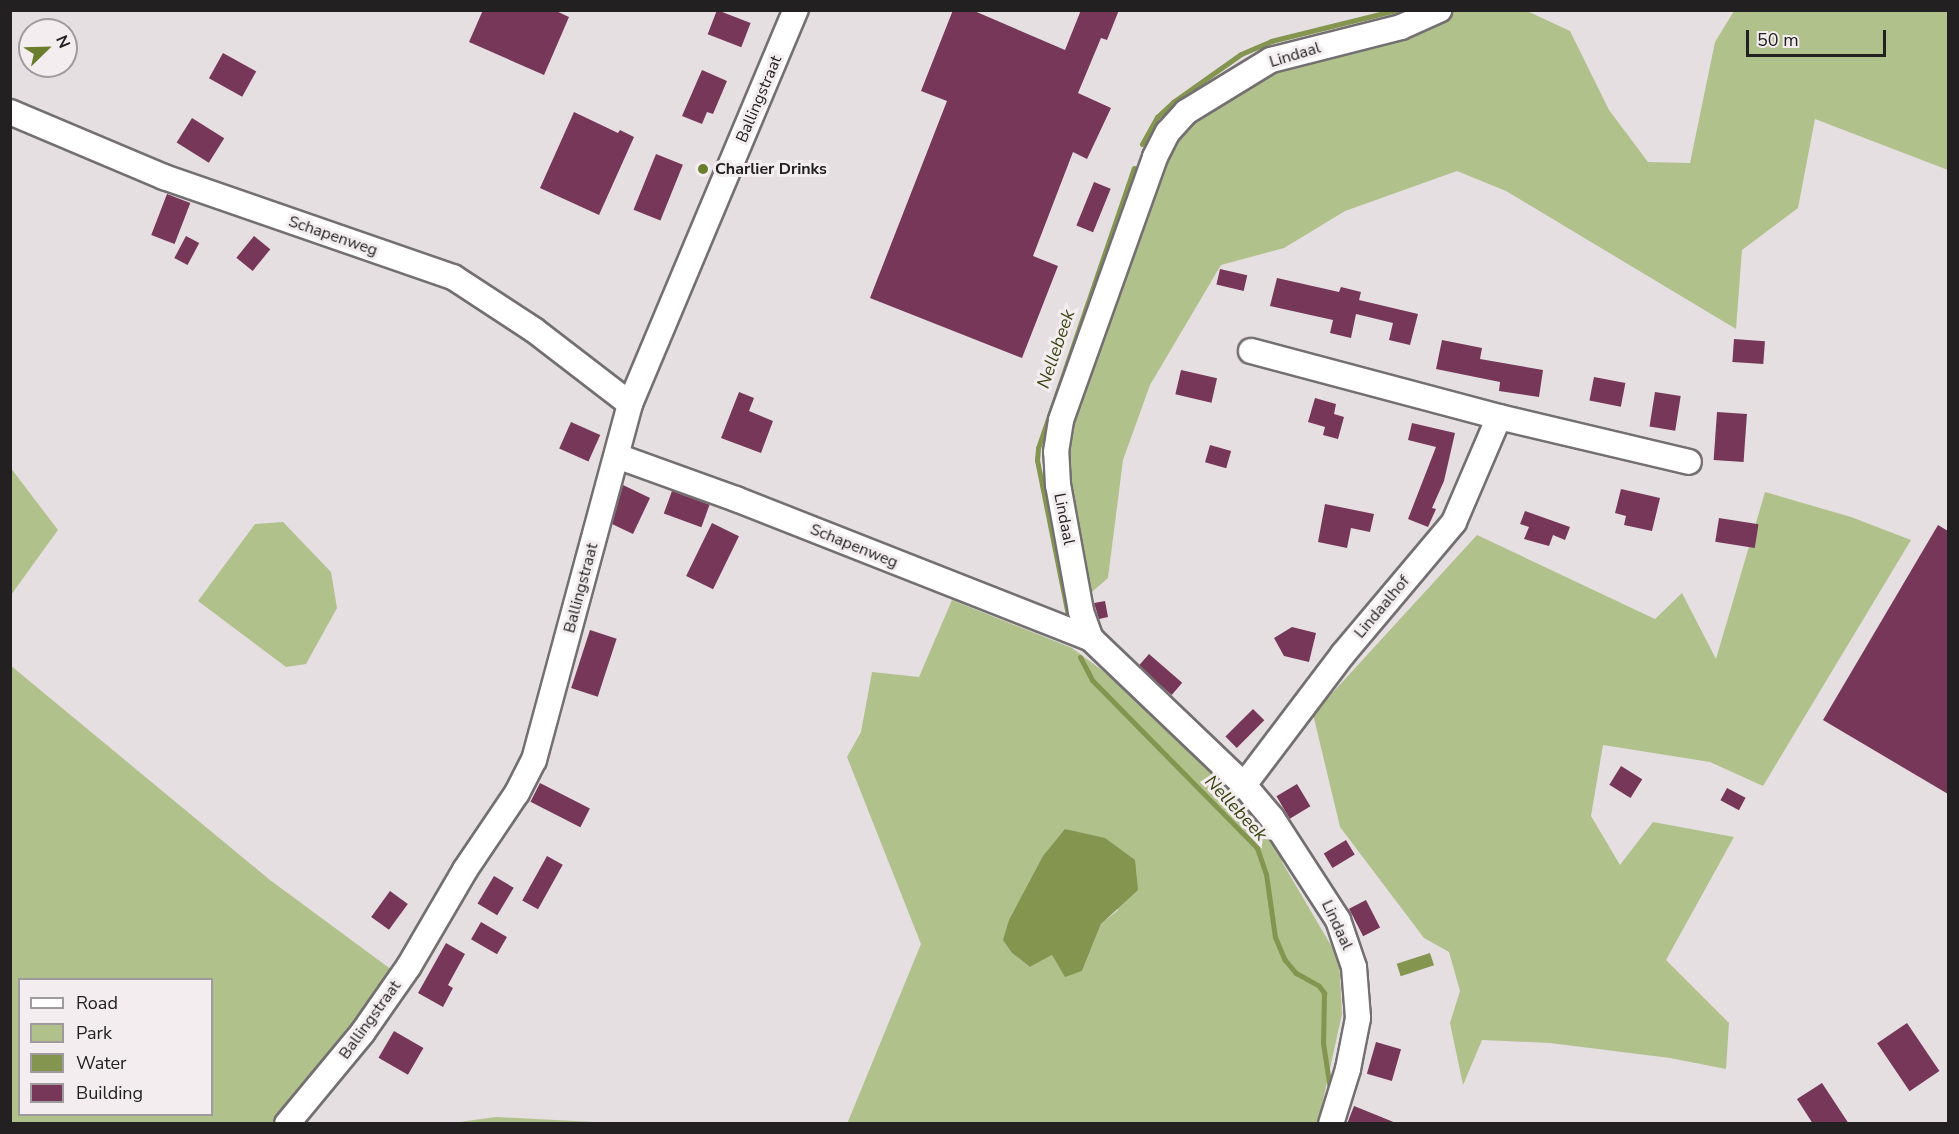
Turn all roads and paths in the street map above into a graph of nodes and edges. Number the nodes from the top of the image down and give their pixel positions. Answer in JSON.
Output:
{"nodes":[{"id":1,"x":796,"y":10,"type":"edge"},
{"id":2,"x":1439,"y":10,"type":"edge"},
{"id":3,"x":10,"y":112,"type":"edge"},
{"id":4,"x":1251,"y":351,"type":"dead end"},
{"id":5,"x":630,"y":404,"type":"junction"},
{"id":6,"x":1499,"y":417,"type":"junction"},
{"id":7,"x":617,"y":456,"type":"junction"},
{"id":8,"x":1689,"y":462,"type":"dead end"},
{"id":9,"x":1091,"y":639,"type":"junction"},
{"id":10,"x":1244,"y":784,"type":"junction"},
{"id":11,"x":287,"y":1124,"type":"edge"},
{"id":12,"x":1331,"y":1124,"type":"edge"}],
"edges":[{"from":1,"to":5,"type":"street","name":"Ballingstraat"},
{"from":2,"to":9,"type":"street","name":"Lindaal"},
{"from":3,"to":5,"type":"street","name":"Schapenweg"},
{"from":4,"to":6,"type":"street"},
{"from":5,"to":7,"type":"street","name":"Ballingstraat"},
{"from":6,"to":8,"type":"street"},
{"from":6,"to":10,"type":"street","name":"Lindaalhof"},
{"from":7,"to":9,"type":"street","name":"Schapenweg"},
{"from":7,"to":11,"type":"street","name":"Ballingstraat"},
{"from":9,"to":10,"type":"street","name":"Lindaal"},
{"from":10,"to":12,"type":"street","name":"Lindaal"}]}
